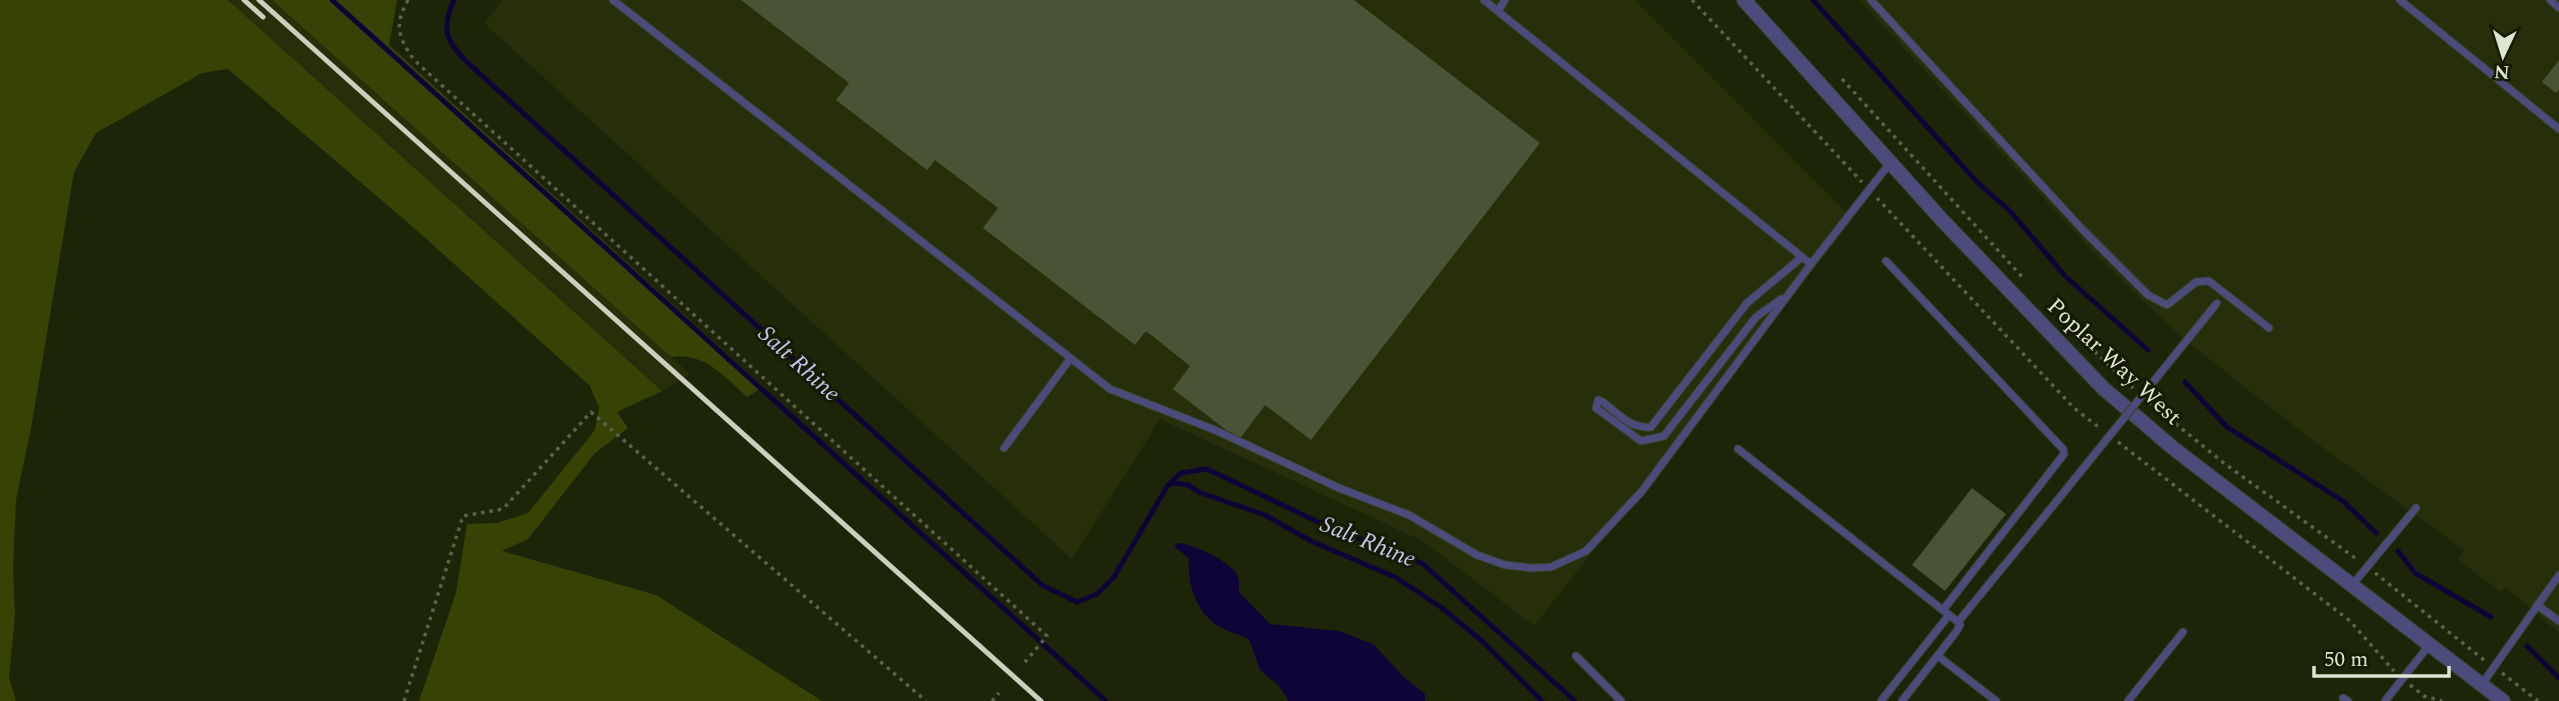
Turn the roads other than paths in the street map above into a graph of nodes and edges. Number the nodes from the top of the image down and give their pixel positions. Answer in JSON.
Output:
{"nodes":[{"id":1,"x":612,"y":0,"type":"edge"},
{"id":2,"x":1484,"y":0,"type":"edge"},
{"id":3,"x":1505,"y":0,"type":"edge"},
{"id":4,"x":1744,"y":0,"type":"edge"},
{"id":5,"x":1871,"y":0,"type":"edge"},
{"id":6,"x":2400,"y":0,"type":"edge"},
{"id":7,"x":2550,"y":0,"type":"edge"},
{"id":8,"x":2559,"y":8,"type":"edge"},
{"id":9,"x":1498,"y":11,"type":"junction"},
{"id":10,"x":2559,"y":129,"type":"edge"},
{"id":11,"x":1890,"y":163,"type":"junction"},
{"id":12,"x":1802,"y":257,"type":"junction"},
{"id":13,"x":1886,"y":261,"type":"dead end"},
{"id":14,"x":1811,"y":264,"type":"junction"},
{"id":15,"x":2226,"y":292,"type":"junction"},
{"id":16,"x":1788,"y":295,"type":"junction"},
{"id":17,"x":2269,"y":328,"type":"dead end"},
{"id":18,"x":1070,"y":359,"type":"junction"},
{"id":19,"x":1004,"y":448,"type":"dead end"},
{"id":20,"x":1738,"y":449,"type":"dead end"},
{"id":21,"x":2416,"y":508,"type":"dead end"},
{"id":22,"x":2559,"y":575,"type":"edge"},
{"id":23,"x":2353,"y":584,"type":"junction"},
{"id":24,"x":2538,"y":605,"type":"junction"},
{"id":25,"x":1946,"y":613,"type":"junction"},
{"id":26,"x":2559,"y":621,"type":"edge"},
{"id":27,"x":1958,"y":622,"type":"junction"},
{"id":28,"x":2183,"y":632,"type":"dead end"},
{"id":29,"x":2431,"y":644,"type":"junction"},
{"id":30,"x":1576,"y":656,"type":"dead end"},
{"id":31,"x":1938,"y":656,"type":"junction"},
{"id":32,"x":2482,"y":684,"type":"junction"},
{"id":33,"x":1621,"y":701,"type":"edge"},
{"id":34,"x":1881,"y":701,"type":"edge"},
{"id":35,"x":1902,"y":701,"type":"edge"},
{"id":36,"x":1996,"y":701,"type":"edge"},
{"id":37,"x":2128,"y":701,"type":"edge"},
{"id":38,"x":2385,"y":701,"type":"edge"},
{"id":39,"x":2503,"y":701,"type":"edge"}],
"edges":[{"from":1,"to":18,"type":"lane"},
{"from":2,"to":9,"type":"lane"},
{"from":3,"to":9,"type":"lane"},
{"from":4,"to":11,"type":"street","name":"Poplar Way West"},
{"from":5,"to":15,"type":"lane"},
{"from":6,"to":10,"type":"lane"},
{"from":7,"to":8,"type":"lane"},
{"from":9,"to":12,"type":"lane"},
{"from":11,"to":14,"type":"lane"},
{"from":11,"to":23,"type":"street","name":"Poplar Way West"},
{"from":12,"to":14,"type":"lane"},
{"from":12,"to":16,"type":"lane"},
{"from":13,"to":25,"type":"lane"},
{"from":14,"to":16,"type":"lane"},
{"from":15,"to":17,"type":"lane"},
{"from":15,"to":27,"type":"lane","bridge":true},
{"from":16,"to":18,"type":"lane"},
{"from":18,"to":19,"type":"lane"},
{"from":20,"to":25,"type":"lane"},
{"from":21,"to":23,"type":"lane"},
{"from":22,"to":24,"type":"lane"},
{"from":23,"to":29,"type":"street","name":"Poplar Way West"},
{"from":24,"to":26,"type":"lane"},
{"from":24,"to":32,"type":"lane"},
{"from":25,"to":27,"type":"lane"},
{"from":25,"to":34,"type":"lane"},
{"from":27,"to":31,"type":"lane"},
{"from":28,"to":37,"type":"lane"},
{"from":29,"to":32,"type":"street","name":"Poplar Way West"},
{"from":29,"to":38,"type":"lane"},
{"from":30,"to":33,"type":"lane"},
{"from":31,"to":35,"type":"lane"},
{"from":31,"to":36,"type":"lane"},
{"from":32,"to":39,"type":"street","name":"Poplar Way West"}]}
